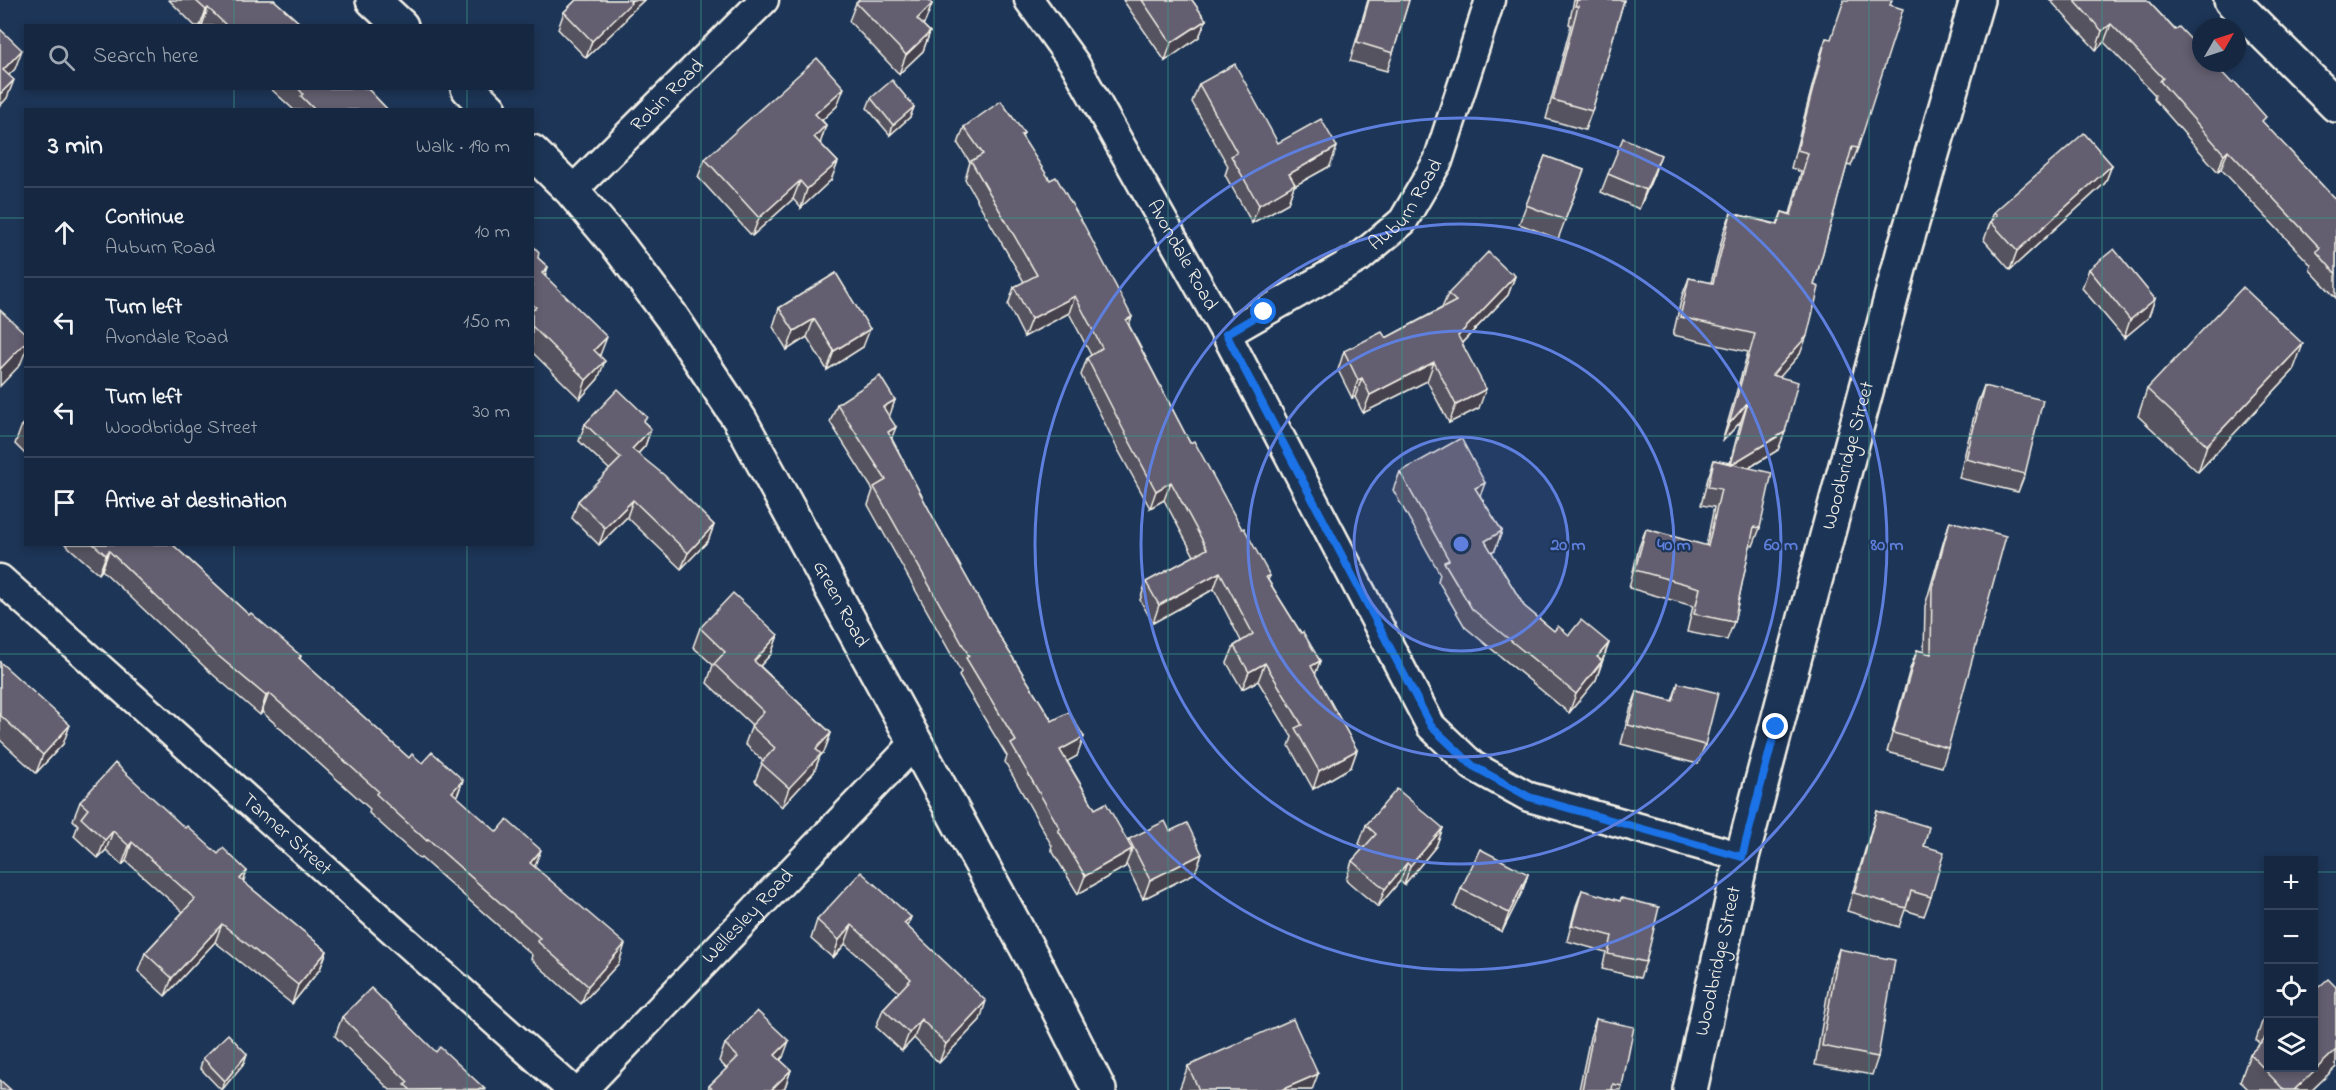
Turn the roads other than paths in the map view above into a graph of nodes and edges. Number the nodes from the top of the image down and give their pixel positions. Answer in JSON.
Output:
{"nodes":[{"id":1,"x":373,"y":0,"type":"edge"},
{"id":2,"x":764,"y":0,"type":"edge"},
{"id":3,"x":1029,"y":0,"type":"edge"},
{"id":4,"x":1490,"y":0,"type":"edge"},
{"id":5,"x":1977,"y":0,"type":"edge"},
{"id":6,"x":2231,"y":0,"type":"edge"},
{"id":7,"x":399,"y":24,"type":"edge"},
{"id":8,"x":470,"y":90,"type":"edge"},
{"id":9,"x":2336,"y":105,"type":"edge"},
{"id":10,"x":488,"y":108,"type":"edge"},
{"id":11,"x":534,"y":154,"type":"edge"},
{"id":12,"x":572,"y":191,"type":"junction"},
{"id":13,"x":1226,"y":334,"type":"junction"},
{"id":14,"x":0,"y":579,"type":"edge"},
{"id":15,"x":915,"y":743,"type":"junction"},
{"id":16,"x":1742,"y":857,"type":"junction"},
{"id":17,"x":572,"y":1090,"type":"edge"},
{"id":18,"x":582,"y":1090,"type":"edge"},
{"id":19,"x":1099,"y":1090,"type":"edge"},
{"id":20,"x":1690,"y":1090,"type":"edge"}],
"edges":[{"from":1,"to":7,"type":"street"},
{"from":2,"to":12,"type":"street","name":"Robin Road"},
{"from":3,"to":13,"type":"street","name":"Avondale Road"},
{"from":4,"to":13,"type":"street","name":"Auburn Road"},
{"from":5,"to":16,"type":"street","name":"Woodbridge Street"},
{"from":6,"to":9,"type":"street"},
{"from":8,"to":10,"type":"street"},
{"from":11,"to":12,"type":"street","name":"Green Road"},
{"from":12,"to":15,"type":"street","name":"Green Road"},
{"from":13,"to":16,"type":"street","name":"Avondale Road"},
{"from":14,"to":17,"type":"street","name":"Tanner Street"},
{"from":15,"to":18,"type":"street","name":"Wellesley Road"},
{"from":15,"to":19,"type":"street","name":"Green Road"},
{"from":16,"to":20,"type":"street","name":"Woodbridge Street"}]}
